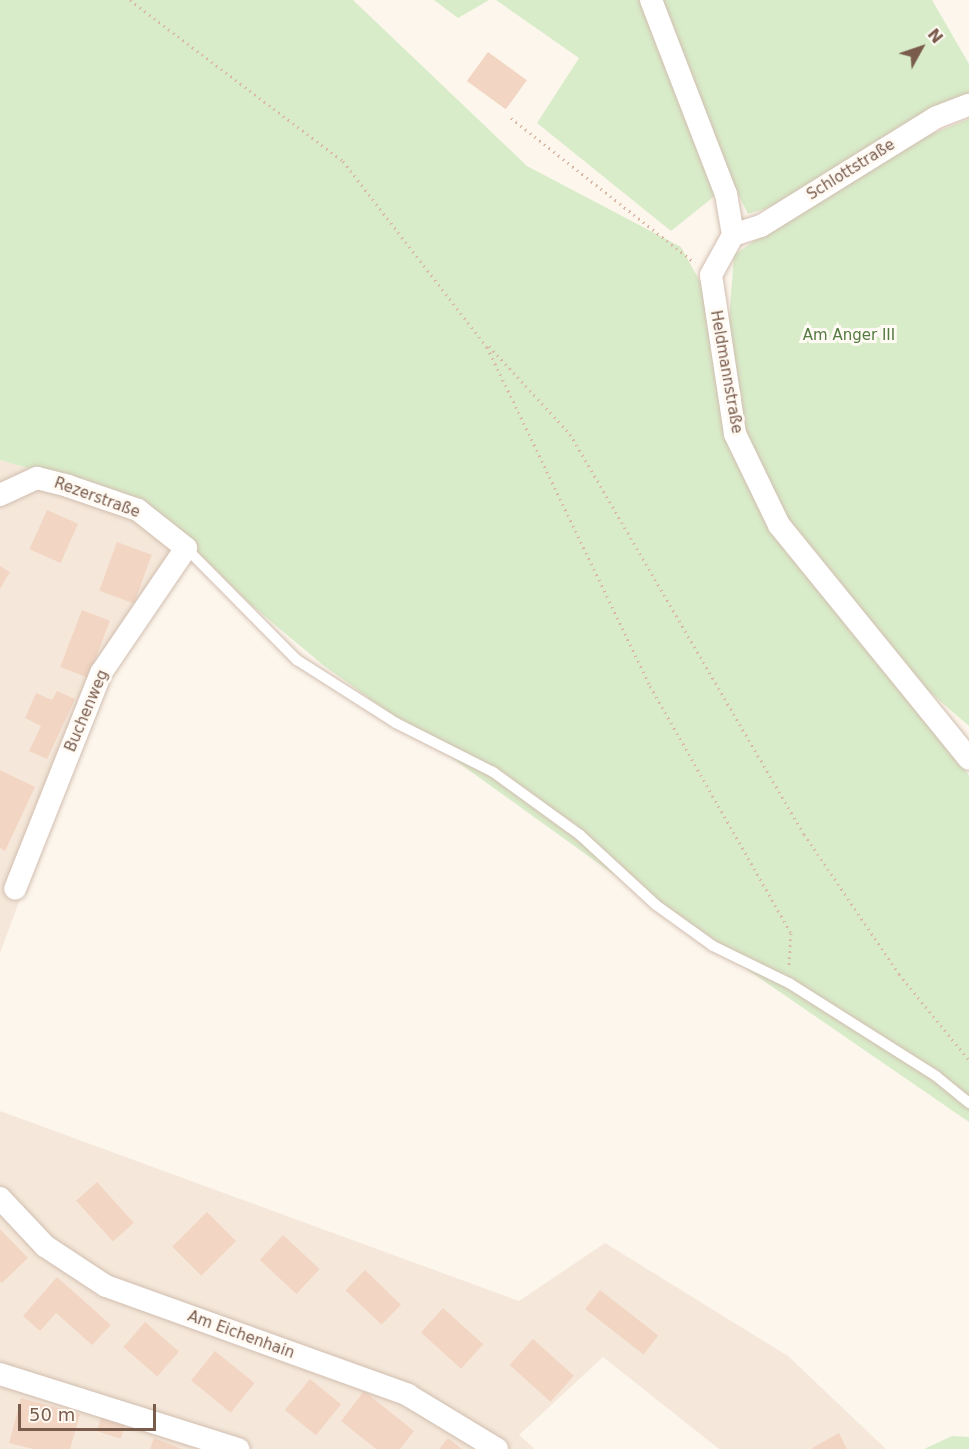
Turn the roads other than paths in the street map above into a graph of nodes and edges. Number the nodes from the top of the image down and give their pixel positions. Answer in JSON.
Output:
{"nodes":[{"id":1,"x":651,"y":0,"type":"edge"},
{"id":2,"x":969,"y":105,"type":"edge"},
{"id":3,"x":733,"y":235,"type":"junction"},
{"id":4,"x":0,"y":495,"type":"edge"},
{"id":5,"x":186,"y":548,"type":"junction"},
{"id":6,"x":969,"y":759,"type":"edge"},
{"id":7,"x":15,"y":889,"type":"dead end"},
{"id":8,"x":969,"y":1103,"type":"edge"},
{"id":9,"x":0,"y":1198,"type":"edge"},
{"id":10,"x":0,"y":1374,"type":"edge"},
{"id":11,"x":238,"y":1449,"type":"edge"},
{"id":12,"x":497,"y":1449,"type":"edge"}],
"edges":[{"from":1,"to":3,"type":"street"},
{"from":2,"to":3,"type":"street","name":"Schlottstraße"},
{"from":3,"to":6,"type":"street","name":"Heldmannstraße"},
{"from":4,"to":5,"type":"street","name":"Rezerstraße"},
{"from":5,"to":7,"type":"street","name":"Buchenweg"},
{"from":5,"to":8,"type":"lane"},
{"from":9,"to":12,"type":"street","name":"Am Eichenhain"},
{"from":10,"to":11,"type":"street"}]}
